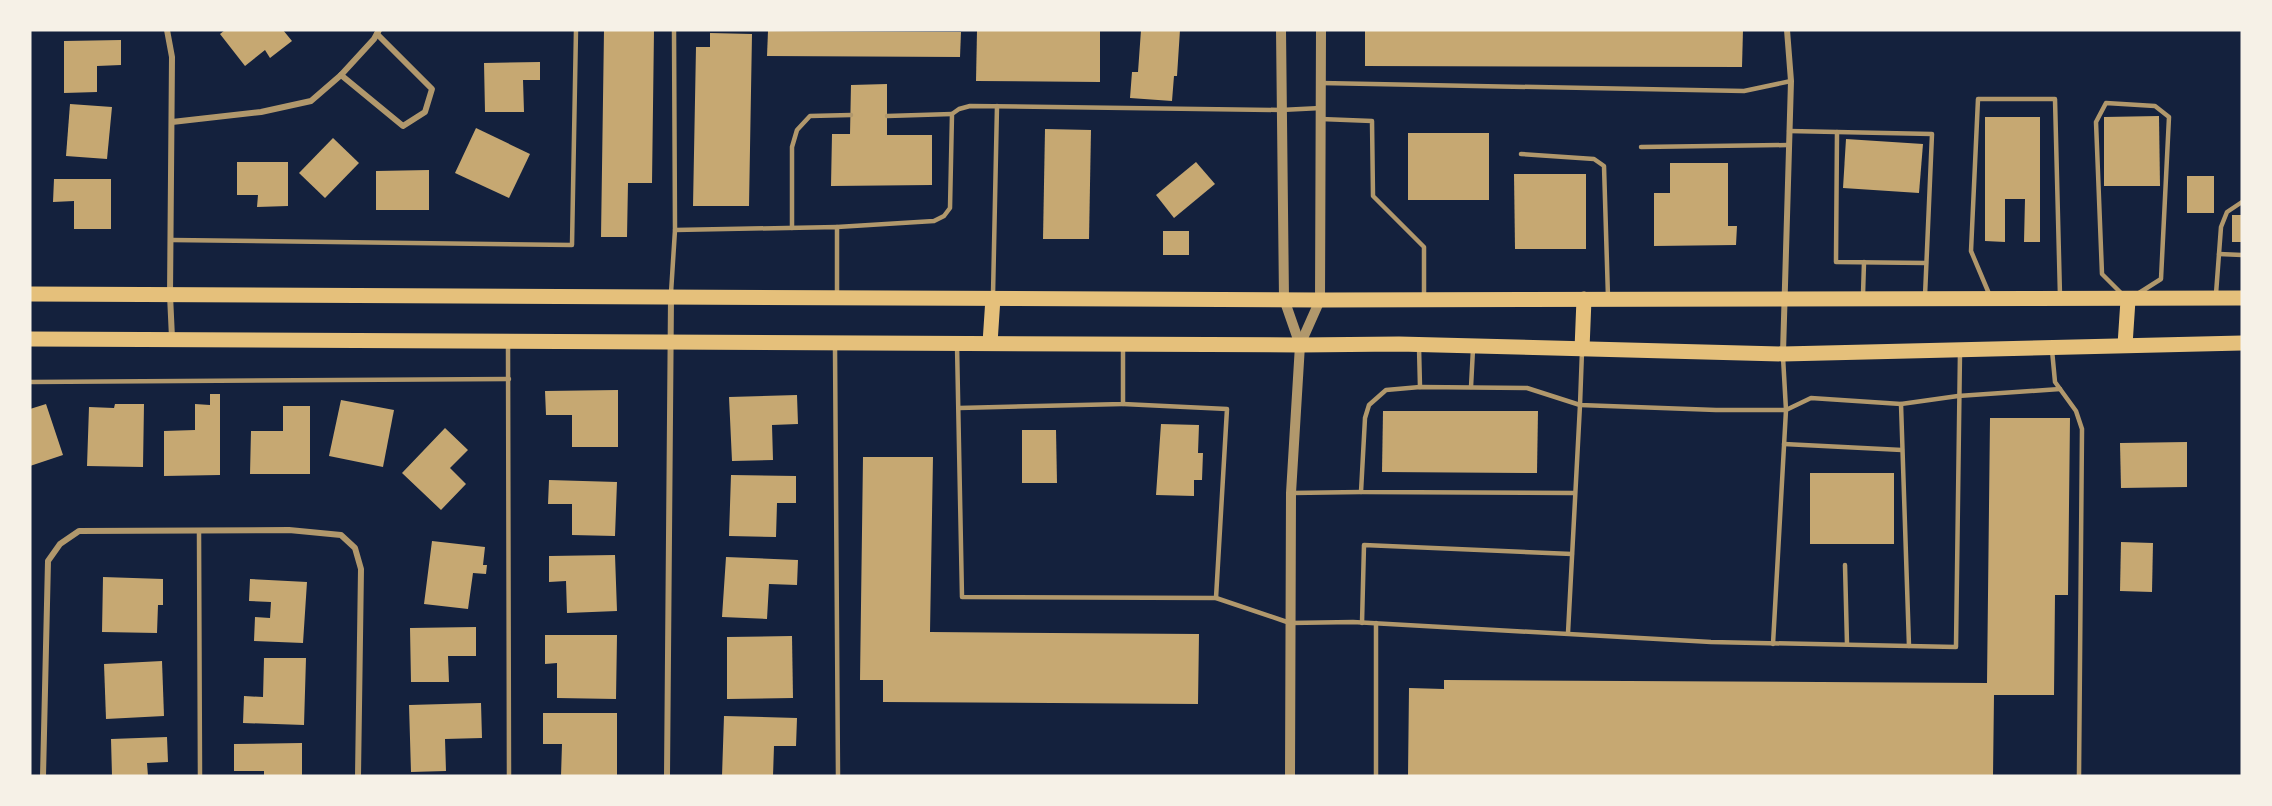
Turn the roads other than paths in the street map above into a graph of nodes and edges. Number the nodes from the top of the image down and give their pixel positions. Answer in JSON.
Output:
{"nodes":[{"id":1,"x":167,"y":30,"type":"edge"},
{"id":2,"x":576,"y":30,"type":"edge"},
{"id":3,"x":675,"y":30,"type":"edge"},
{"id":4,"x":1281,"y":30,"type":"edge"},
{"id":5,"x":1321,"y":30,"type":"edge"},
{"id":6,"x":1787,"y":30,"type":"edge"},
{"id":7,"x":378,"y":32,"type":"edge"},
{"id":8,"x":341,"y":75,"type":"junction"},
{"id":9,"x":1791,"y":81,"type":"junction"},
{"id":10,"x":1321,"y":83,"type":"junction"},
{"id":11,"x":997,"y":106,"type":"junction"},
{"id":12,"x":1281,"y":110,"type":"junction"},
{"id":13,"x":952,"y":114,"type":"junction"},
{"id":14,"x":1321,"y":114,"type":"junction"},
{"id":15,"x":850,"y":115,"type":"dead end"},
{"id":16,"x":887,"y":116,"type":"dead end"},
{"id":17,"x":172,"y":122,"type":"junction"},
{"id":18,"x":1789,"y":131,"type":"junction"},
{"id":19,"x":1837,"y":132,"type":"junction"},
{"id":20,"x":1788,"y":145,"type":"junction"},
{"id":21,"x":1641,"y":147,"type":"dead end"},
{"id":22,"x":1521,"y":154,"type":"dead end"},
{"id":23,"x":2242,"y":202,"type":"edge"},
{"id":24,"x":837,"y":227,"type":"junction"},
{"id":25,"x":792,"y":228,"type":"junction"},
{"id":26,"x":675,"y":231,"type":"junction"},
{"id":27,"x":172,"y":240,"type":"junction"},
{"id":28,"x":2219,"y":254,"type":"junction"},
{"id":29,"x":2242,"y":255,"type":"edge"},
{"id":30,"x":1864,"y":262,"type":"junction"},
{"id":31,"x":1926,"y":263,"type":"junction"},
{"id":32,"x":30,"y":294,"type":"edge"},
{"id":33,"x":170,"y":295,"type":"junction"},
{"id":34,"x":671,"y":296,"type":"junction"},
{"id":35,"x":837,"y":297,"type":"junction"},
{"id":36,"x":993,"y":298,"type":"junction"},
{"id":37,"x":2216,"y":298,"type":"junction"},
{"id":38,"x":2242,"y":298,"type":"edge"},
{"id":39,"x":1284,"y":299,"type":"junction"},
{"id":40,"x":1584,"y":299,"type":"junction"},
{"id":41,"x":1608,"y":299,"type":"junction"},
{"id":42,"x":1783,"y":299,"type":"junction"},
{"id":43,"x":1863,"y":299,"type":"junction"},
{"id":44,"x":1925,"y":299,"type":"junction"},
{"id":45,"x":1990,"y":299,"type":"junction"},
{"id":46,"x":2060,"y":299,"type":"junction"},
{"id":47,"x":1320,"y":300,"type":"junction"},
{"id":48,"x":1424,"y":300,"type":"junction"},
{"id":49,"x":2128,"y":300,"type":"junction"},
{"id":50,"x":30,"y":339,"type":"edge"},
{"id":51,"x":172,"y":340,"type":"junction"},
{"id":52,"x":508,"y":341,"type":"junction"},
{"id":53,"x":670,"y":342,"type":"junction"},
{"id":54,"x":835,"y":343,"type":"junction"},
{"id":55,"x":957,"y":343,"type":"junction"},
{"id":56,"x":990,"y":343,"type":"junction"},
{"id":57,"x":2242,"y":343,"type":"edge"},
{"id":58,"x":1123,"y":344,"type":"junction"},
{"id":59,"x":1300,"y":345,"type":"junction"},
{"id":60,"x":1419,"y":345,"type":"junction"},
{"id":61,"x":2125,"y":345,"type":"junction"},
{"id":62,"x":1473,"y":346,"type":"junction"},
{"id":63,"x":2052,"y":347,"type":"junction"},
{"id":64,"x":1582,"y":349,"type":"junction"},
{"id":65,"x":1960,"y":349,"type":"junction"},
{"id":66,"x":1783,"y":354,"type":"junction"},
{"id":67,"x":508,"y":379,"type":"junction"},
{"id":68,"x":30,"y":382,"type":"edge"},
{"id":69,"x":1420,"y":387,"type":"junction"},
{"id":70,"x":1471,"y":387,"type":"junction"},
{"id":71,"x":2060,"y":389,"type":"junction"},
{"id":72,"x":1958,"y":396,"type":"junction"},
{"id":73,"x":1123,"y":404,"type":"junction"},
{"id":74,"x":1901,"y":404,"type":"junction"},
{"id":75,"x":1580,"y":405,"type":"junction"},
{"id":76,"x":959,"y":408,"type":"junction"},
{"id":77,"x":1786,"y":410,"type":"junction"},
{"id":78,"x":1784,"y":444,"type":"junction"},
{"id":79,"x":1902,"y":450,"type":"junction"},
{"id":80,"x":1361,"y":492,"type":"junction"},
{"id":81,"x":1291,"y":493,"type":"junction"},
{"id":82,"x":1575,"y":493,"type":"junction"},
{"id":83,"x":199,"y":531,"type":"junction"},
{"id":84,"x":1572,"y":555,"type":"junction"},
{"id":85,"x":1845,"y":565,"type":"dead end"},
{"id":86,"x":1216,"y":598,"type":"junction"},
{"id":87,"x":1290,"y":623,"type":"junction"},
{"id":88,"x":1362,"y":623,"type":"junction"},
{"id":89,"x":1376,"y":623,"type":"junction"},
{"id":90,"x":1568,"y":633,"type":"junction"},
{"id":91,"x":1773,"y":644,"type":"junction"},
{"id":92,"x":1847,"y":645,"type":"junction"},
{"id":93,"x":1909,"y":646,"type":"junction"},
{"id":94,"x":43,"y":776,"type":"edge"},
{"id":95,"x":200,"y":776,"type":"edge"},
{"id":96,"x":358,"y":776,"type":"edge"},
{"id":97,"x":509,"y":776,"type":"edge"},
{"id":98,"x":668,"y":776,"type":"edge"},
{"id":99,"x":838,"y":776,"type":"edge"},
{"id":100,"x":1290,"y":776,"type":"edge"},
{"id":101,"x":1376,"y":776,"type":"edge"},
{"id":102,"x":2079,"y":776,"type":"edge"}],
"edges":[{"from":1,"to":17,"type":"street"},
{"from":2,"to":27,"type":"lane"},
{"from":3,"to":26,"type":"lane"},
{"from":4,"to":12,"type":"street"},
{"from":5,"to":10,"type":"street"},
{"from":6,"to":9,"type":"street"},
{"from":7,"to":8,"type":"street"},
{"from":7,"to":8,"type":"street"},
{"from":8,"to":17,"type":"street"},
{"from":9,"to":10,"type":"lane"},
{"from":9,"to":18,"type":"street"},
{"from":10,"to":14,"type":"street"},
{"from":11,"to":12,"type":"lane"},
{"from":11,"to":13,"type":"lane"},
{"from":11,"to":36,"type":"lane"},
{"from":12,"to":14,"type":"lane"},
{"from":12,"to":39,"type":"street"},
{"from":13,"to":16,"type":"lane"},
{"from":13,"to":24,"type":"lane"},
{"from":14,"to":47,"type":"street"},
{"from":14,"to":48,"type":"lane"},
{"from":15,"to":25,"type":"lane"},
{"from":17,"to":27,"type":"street"},
{"from":18,"to":19,"type":"lane"},
{"from":18,"to":20,"type":"street"},
{"from":19,"to":30,"type":"lane"},
{"from":19,"to":31,"type":"lane"},
{"from":20,"to":21,"type":"lane"},
{"from":20,"to":42,"type":"street"},
{"from":22,"to":41,"type":"lane"},
{"from":23,"to":28,"type":"lane"},
{"from":24,"to":25,"type":"lane"},
{"from":24,"to":35,"type":"lane"},
{"from":25,"to":26,"type":"lane"},
{"from":26,"to":34,"type":"lane"},
{"from":27,"to":33,"type":"street"},
{"from":28,"to":29,"type":"lane"},
{"from":28,"to":37,"type":"lane"},
{"from":30,"to":31,"type":"lane"},
{"from":30,"to":43,"type":"lane"},
{"from":31,"to":44,"type":"lane"},
{"from":32,"to":33,"type":"main road"},
{"from":33,"to":34,"type":"main road"},
{"from":33,"to":51,"type":"street"},
{"from":34,"to":35,"type":"main road"},
{"from":34,"to":53,"type":"street"},
{"from":35,"to":36,"type":"main road"},
{"from":36,"to":39,"type":"main road"},
{"from":36,"to":56,"type":"main road"},
{"from":37,"to":38,"type":"main road"},
{"from":37,"to":49,"type":"main road"},
{"from":39,"to":47,"type":"main road"},
{"from":39,"to":59,"type":"street"},
{"from":40,"to":41,"type":"main road"},
{"from":40,"to":48,"type":"main road"},
{"from":40,"to":64,"type":"main road"},
{"from":41,"to":42,"type":"main road"},
{"from":42,"to":43,"type":"main road"},
{"from":42,"to":66,"type":"street"},
{"from":43,"to":44,"type":"main road"},
{"from":44,"to":45,"type":"main road"},
{"from":45,"to":46,"type":"main road"},
{"from":45,"to":46,"type":"lane"},
{"from":46,"to":49,"type":"main road"},
{"from":47,"to":48,"type":"main road"},
{"from":47,"to":59,"type":"street"},
{"from":49,"to":49,"type":"lane"},
{"from":49,"to":61,"type":"main road"},
{"from":50,"to":51,"type":"main road"},
{"from":51,"to":52,"type":"main road"},
{"from":52,"to":53,"type":"main road"},
{"from":52,"to":67,"type":"lane"},
{"from":53,"to":54,"type":"main road"},
{"from":53,"to":98,"type":"street"},
{"from":54,"to":55,"type":"main road"},
{"from":54,"to":99,"type":"lane"},
{"from":55,"to":56,"type":"main road"},
{"from":55,"to":76,"type":"lane"},
{"from":56,"to":58,"type":"main road"},
{"from":57,"to":61,"type":"main road"},
{"from":58,"to":59,"type":"main road"},
{"from":58,"to":73,"type":"lane"},
{"from":59,"to":60,"type":"main road"},
{"from":59,"to":81,"type":"street"},
{"from":60,"to":62,"type":"main road"},
{"from":60,"to":69,"type":"lane"},
{"from":61,"to":63,"type":"main road"},
{"from":62,"to":64,"type":"main road"},
{"from":62,"to":70,"type":"lane"},
{"from":63,"to":65,"type":"main road"},
{"from":63,"to":71,"type":"lane"},
{"from":64,"to":66,"type":"main road"},
{"from":64,"to":75,"type":"lane"},
{"from":65,"to":66,"type":"main road"},
{"from":65,"to":72,"type":"lane"},
{"from":66,"to":77,"type":"lane"},
{"from":67,"to":68,"type":"lane"},
{"from":67,"to":97,"type":"lane"},
{"from":69,"to":70,"type":"lane"},
{"from":69,"to":80,"type":"lane"},
{"from":70,"to":75,"type":"lane"},
{"from":71,"to":72,"type":"lane"},
{"from":71,"to":102,"type":"lane"},
{"from":72,"to":74,"type":"lane"},
{"from":72,"to":93,"type":"lane"},
{"from":73,"to":76,"type":"lane"},
{"from":73,"to":86,"type":"lane"},
{"from":74,"to":77,"type":"lane"},
{"from":74,"to":79,"type":"lane"},
{"from":75,"to":77,"type":"lane"},
{"from":75,"to":82,"type":"lane"},
{"from":76,"to":86,"type":"lane"},
{"from":77,"to":78,"type":"lane"},
{"from":78,"to":79,"type":"lane"},
{"from":78,"to":91,"type":"lane"},
{"from":79,"to":93,"type":"lane"},
{"from":80,"to":81,"type":"lane"},
{"from":80,"to":82,"type":"lane"},
{"from":81,"to":87,"type":"street"},
{"from":82,"to":84,"type":"lane"},
{"from":83,"to":94,"type":"street"},
{"from":83,"to":95,"type":"lane"},
{"from":83,"to":96,"type":"street"},
{"from":84,"to":88,"type":"lane"},
{"from":84,"to":90,"type":"lane"},
{"from":85,"to":92,"type":"lane"},
{"from":86,"to":87,"type":"lane"},
{"from":87,"to":88,"type":"lane"},
{"from":87,"to":100,"type":"street"},
{"from":88,"to":89,"type":"lane"},
{"from":89,"to":90,"type":"lane"},
{"from":89,"to":101,"type":"lane"},
{"from":90,"to":91,"type":"lane"},
{"from":91,"to":92,"type":"lane"},
{"from":92,"to":93,"type":"lane"}]}
